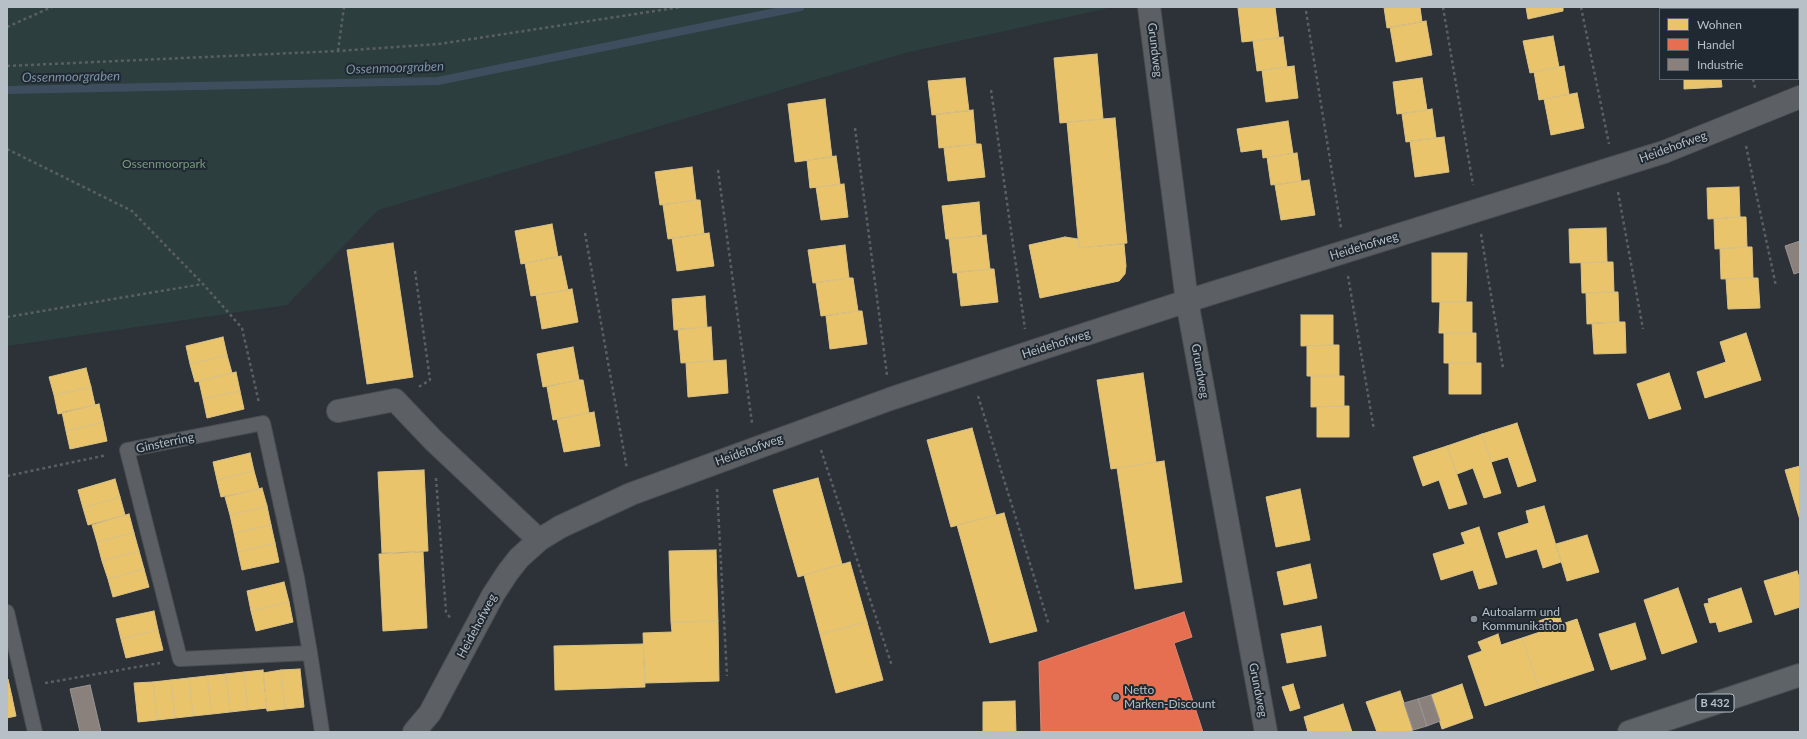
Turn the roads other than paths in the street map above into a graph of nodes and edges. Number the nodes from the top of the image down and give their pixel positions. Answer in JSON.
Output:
{"nodes":[{"id":1,"x":1150,"y":7,"type":"edge"},
{"id":2,"x":1800,"y":98,"type":"edge"},
{"id":3,"x":1187,"y":301,"type":"junction"},
{"id":4,"x":338,"y":411,"type":"dead end"},
{"id":5,"x":539,"y":540,"type":"junction"},
{"id":6,"x":7,"y":612,"type":"edge"},
{"id":7,"x":310,"y":653,"type":"junction"},
{"id":8,"x":1800,"y":674,"type":"edge"},
{"id":9,"x":35,"y":732,"type":"edge"},
{"id":10,"x":322,"y":732,"type":"edge"},
{"id":11,"x":414,"y":732,"type":"edge"},
{"id":12,"x":1266,"y":732,"type":"edge"},
{"id":13,"x":1629,"y":732,"type":"edge"}],
"edges":[{"from":1,"to":3,"type":"street","name":"Grundweg"},
{"from":2,"to":3,"type":"street","name":"Heidehofweg"},
{"from":3,"to":5,"type":"street","name":"Heidehofweg"},
{"from":3,"to":12,"type":"street","name":"Grundweg"},
{"from":4,"to":5,"type":"street"},
{"from":5,"to":11,"type":"street","name":"Heidehofweg"},
{"from":6,"to":9,"type":"lane"},
{"from":7,"to":7,"type":"lane","name":"Ginsterring"},
{"from":7,"to":10,"type":"lane"},
{"from":8,"to":13,"type":"main road","number":"B 432"}]}
